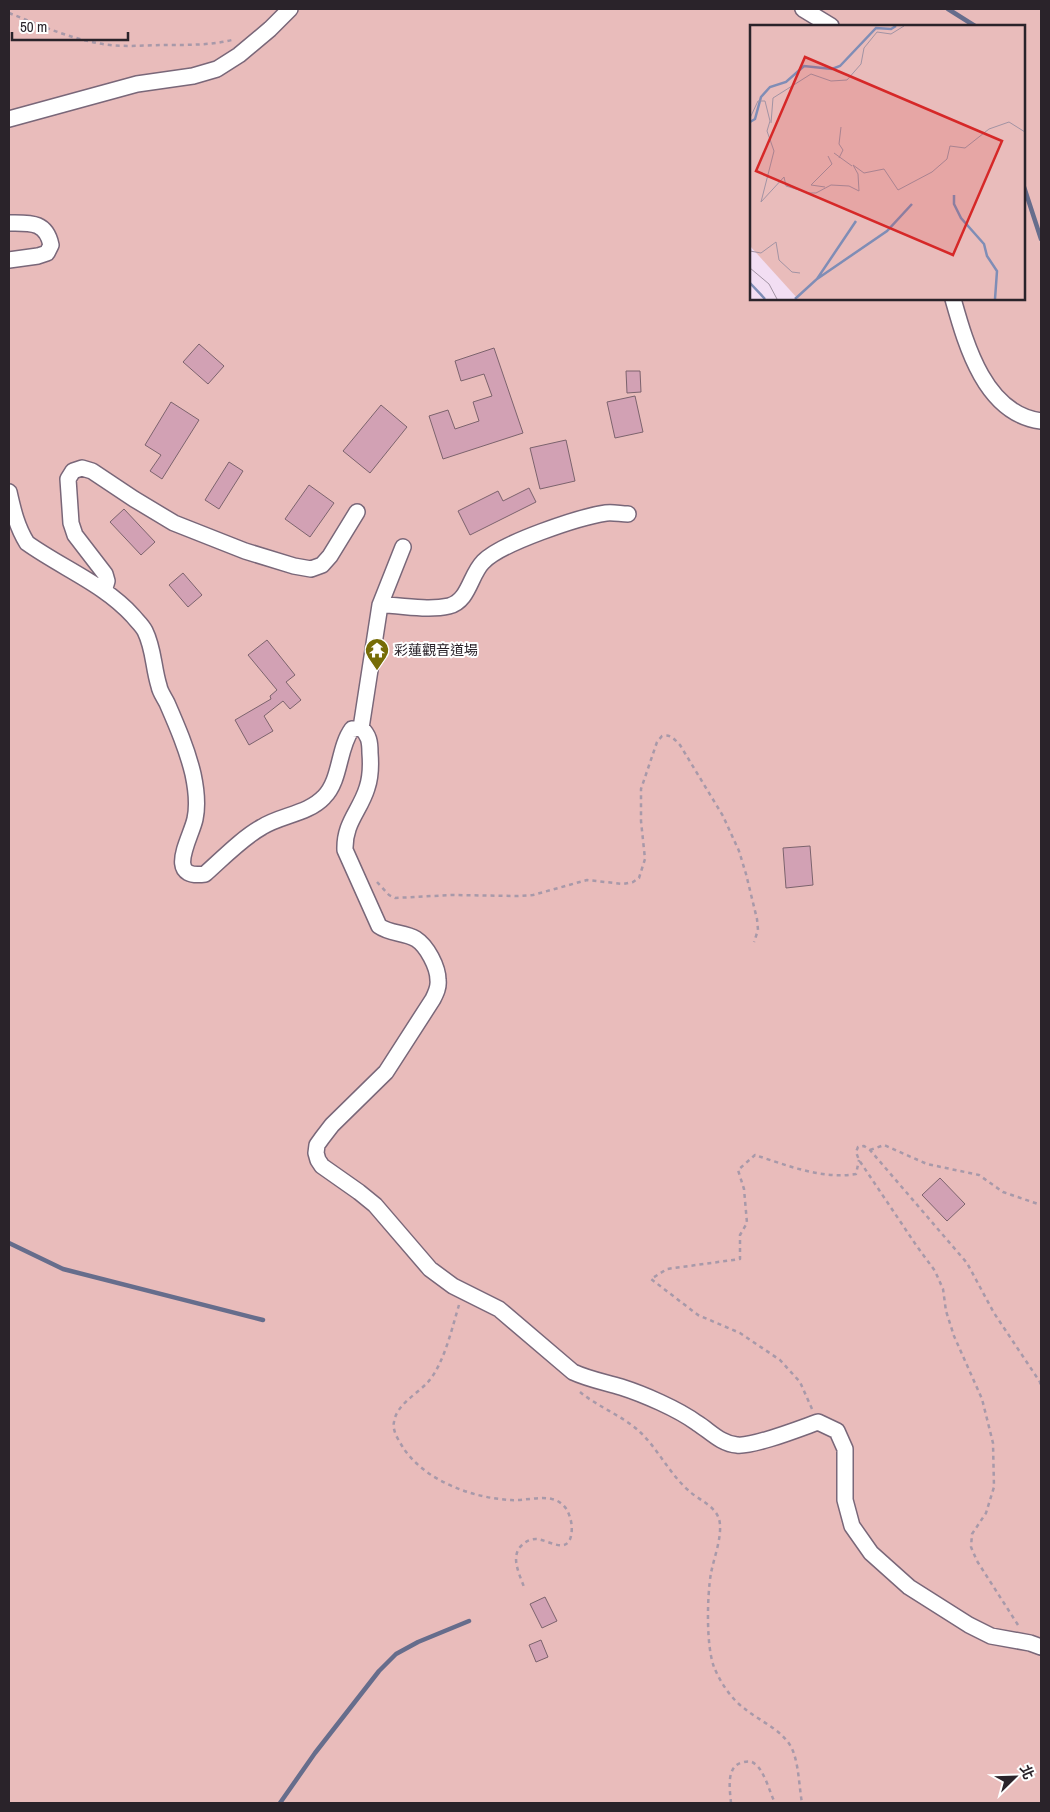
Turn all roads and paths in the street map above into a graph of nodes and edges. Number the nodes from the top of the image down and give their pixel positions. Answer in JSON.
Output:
{"nodes":[{"id":1,"x":290,"y":9,"type":"edge"},
{"id":2,"x":803,"y":9,"type":"edge"},
{"id":3,"x":9,"y":13,"type":"edge"},
{"id":4,"x":829,"y":25,"type":"edge"},
{"id":5,"x":236,"y":39,"type":"dead end"},
{"id":6,"x":9,"y":119,"type":"edge"},
{"id":7,"x":9,"y":223,"type":"edge"},
{"id":8,"x":9,"y":260,"type":"edge"},
{"id":9,"x":953,"y":300,"type":"edge"},
{"id":10,"x":1041,"y":421,"type":"edge"},
{"id":11,"x":9,"y":492,"type":"edge"},
{"id":12,"x":357,"y":512,"type":"dead end"},
{"id":13,"x":628,"y":514,"type":"dead end"},
{"id":14,"x":403,"y":547,"type":"dead end"},
{"id":15,"x":104,"y":591,"type":"junction"},
{"id":16,"x":380,"y":605,"type":"junction"},
{"id":17,"x":361,"y":728,"type":"junction"},
{"id":18,"x":354,"y":871,"type":"junction"},
{"id":19,"x":754,"y":942,"type":"dead end"},
{"id":20,"x":870,"y":1150,"type":"junction"},
{"id":21,"x":859,"y":1160,"type":"junction"},
{"id":22,"x":1041,"y":1205,"type":"edge"},
{"id":23,"x":464,"y":1292,"type":"junction"},
{"id":24,"x":573,"y":1372,"type":"junction"},
{"id":25,"x":1041,"y":1388,"type":"edge"},
{"id":26,"x":818,"y":1422,"type":"junction"},
{"id":27,"x":524,"y":1587,"type":"dead end"},
{"id":28,"x":1036,"y":1645,"type":"edge"},
{"id":29,"x":732,"y":1803,"type":"edge"},
{"id":30,"x":775,"y":1803,"type":"edge"},
{"id":31,"x":802,"y":1803,"type":"edge"}],
"edges":[{"from":1,"to":6,"type":"street"},
{"from":2,"to":4,"type":"street"},
{"from":3,"to":5,"type":"path"},
{"from":7,"to":8,"type":"street"},
{"from":9,"to":10,"type":"street"},
{"from":11,"to":15,"type":"street"},
{"from":12,"to":15,"type":"street"},
{"from":13,"to":16,"type":"street"},
{"from":14,"to":16,"type":"street"},
{"from":15,"to":17,"type":"street"},
{"from":16,"to":17,"type":"street"},
{"from":17,"to":18,"type":"street"},
{"from":18,"to":19,"type":"path"},
{"from":18,"to":23,"type":"street"},
{"from":20,"to":21,"type":"path"},
{"from":20,"to":22,"type":"path"},
{"from":20,"to":25,"type":"path"},
{"from":21,"to":26,"type":"path"},
{"from":21,"to":28,"type":"path"},
{"from":23,"to":24,"type":"street"},
{"from":23,"to":27,"type":"path"},
{"from":24,"to":26,"type":"street"},
{"from":24,"to":31,"type":"path"},
{"from":26,"to":28,"type":"street"},
{"from":29,"to":30,"type":"path"}]}
